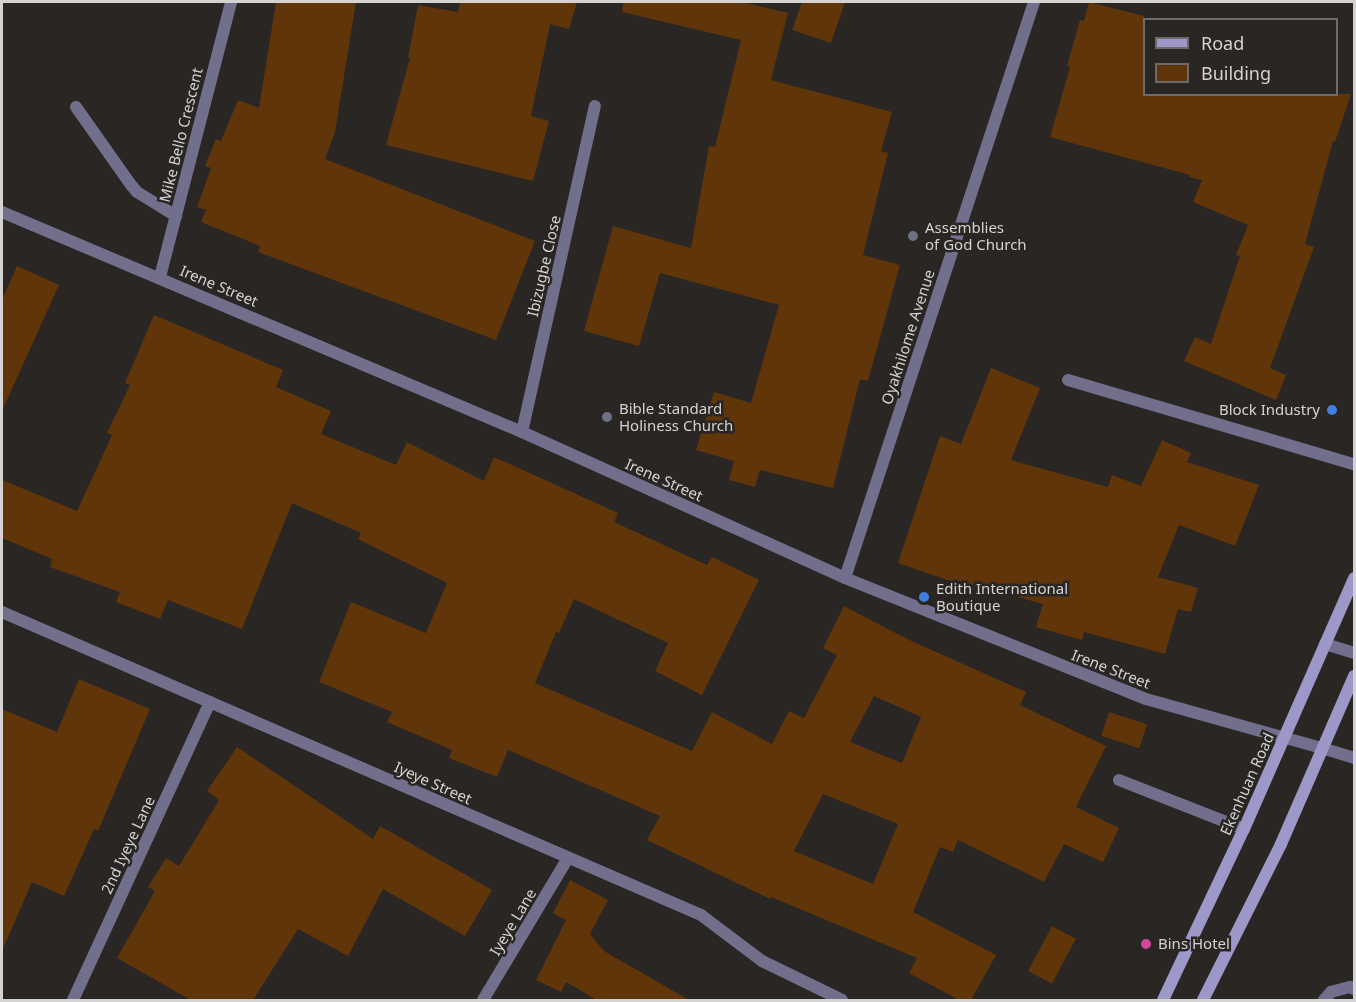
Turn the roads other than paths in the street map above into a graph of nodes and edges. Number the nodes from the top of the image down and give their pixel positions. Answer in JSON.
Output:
{"nodes":[{"id":1,"x":231,"y":2,"type":"edge"},
{"id":2,"x":1034,"y":2,"type":"edge"},
{"id":3,"x":595,"y":106,"type":"dead end"},
{"id":4,"x":76,"y":107,"type":"dead end"},
{"id":5,"x":2,"y":212,"type":"edge"},
{"id":6,"x":176,"y":216,"type":"junction"},
{"id":7,"x":160,"y":277,"type":"junction"},
{"id":8,"x":1068,"y":380,"type":"dead end"},
{"id":9,"x":522,"y":432,"type":"junction"},
{"id":10,"x":1354,"y":464,"type":"edge"},
{"id":11,"x":845,"y":578,"type":"junction"},
{"id":12,"x":1354,"y":578,"type":"edge"},
{"id":13,"x":2,"y":612,"type":"edge"},
{"id":14,"x":1325,"y":644,"type":"junction"},
{"id":15,"x":1354,"y":653,"type":"edge"},
{"id":16,"x":1354,"y":676,"type":"edge"},
{"id":17,"x":210,"y":702,"type":"junction"},
{"id":18,"x":1285,"y":737,"type":"junction"},
{"id":19,"x":1325,"y":749,"type":"junction"},
{"id":20,"x":1354,"y":758,"type":"edge"},
{"id":21,"x":1119,"y":780,"type":"dead end"},
{"id":22,"x":1244,"y":829,"type":"junction"},
{"id":23,"x":568,"y":858,"type":"junction"},
{"id":24,"x":1354,"y":989,"type":"edge"},
{"id":25,"x":73,"y":1000,"type":"edge"},
{"id":26,"x":483,"y":1000,"type":"edge"},
{"id":27,"x":842,"y":1000,"type":"edge"},
{"id":28,"x":1163,"y":1000,"type":"edge"},
{"id":29,"x":1203,"y":1000,"type":"edge"},
{"id":30,"x":1324,"y":1000,"type":"edge"}],
"edges":[{"from":1,"to":6,"type":"street","name":"Mike Bello Crescent"},
{"from":2,"to":11,"type":"street","name":"Oyakhilome Avenue"},
{"from":3,"to":9,"type":"street","name":"Ibizugbe Close"},
{"from":4,"to":6,"type":"street"},
{"from":5,"to":7,"type":"street","name":"Irene Street"},
{"from":6,"to":7,"type":"street","name":"Mike Bello Crescent"},
{"from":7,"to":9,"type":"street","name":"Irene Street"},
{"from":8,"to":10,"type":"street"},
{"from":9,"to":11,"type":"street","name":"Irene Street"},
{"from":11,"to":18,"type":"street","name":"Irene Street"},
{"from":12,"to":14,"type":"main road","name":"Ekenhuan Road"},
{"from":13,"to":17,"type":"street","name":"Iyeye Street"},
{"from":14,"to":15,"type":"street"},
{"from":14,"to":18,"type":"main road","name":"Ekenhuan Road"},
{"from":16,"to":19,"type":"main road"},
{"from":17,"to":23,"type":"street","name":"Iyeye Street"},
{"from":17,"to":25,"type":"street","name":"2nd Iyeye Lane"},
{"from":18,"to":19,"type":"street","name":"Irene Street"},
{"from":18,"to":22,"type":"main road","name":"Ekenhuan Road"},
{"from":19,"to":20,"type":"street","name":"Irene Street"},
{"from":19,"to":29,"type":"main road"},
{"from":21,"to":22,"type":"street"},
{"from":22,"to":28,"type":"main road","name":"Ekenhuan Road"},
{"from":23,"to":26,"type":"street","name":"Iyeye Lane"},
{"from":23,"to":27,"type":"street","name":"Iyeye Street"},
{"from":24,"to":30,"type":"street"}]}
